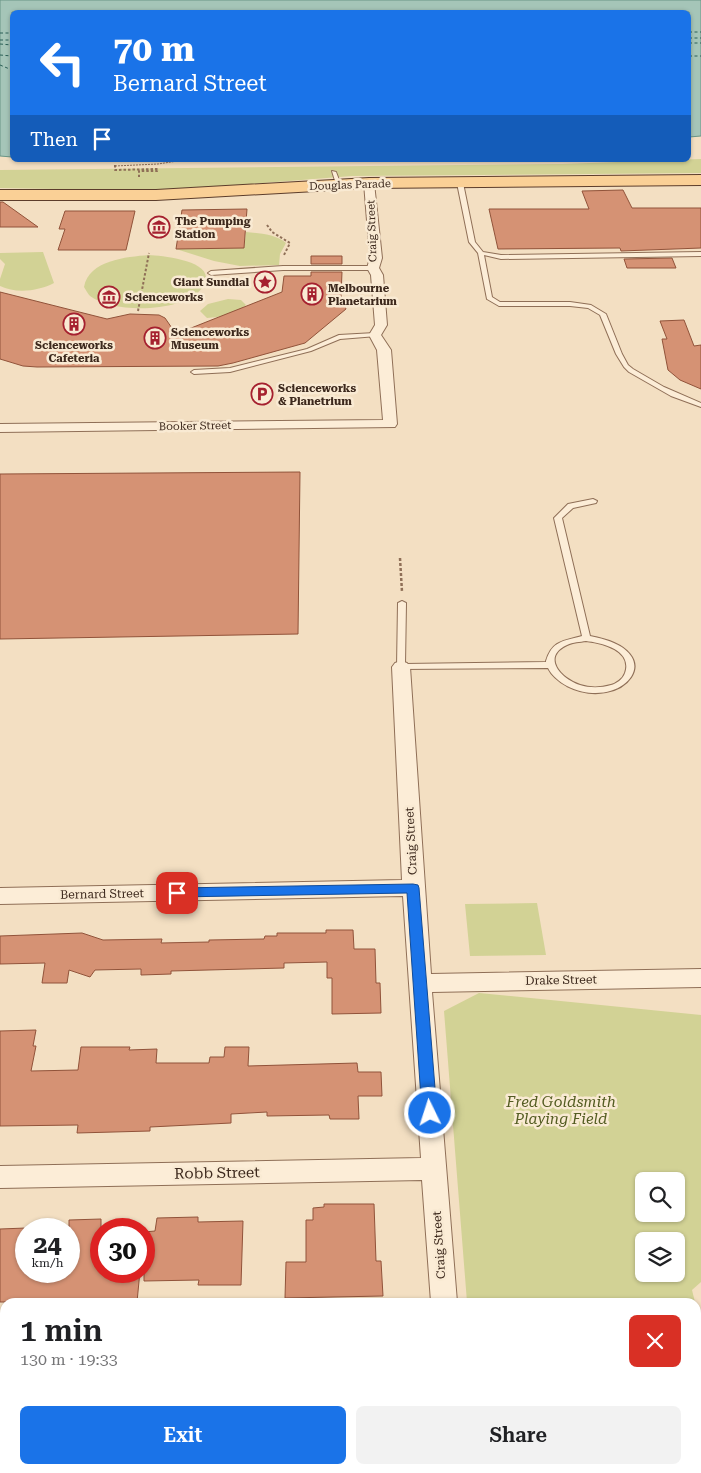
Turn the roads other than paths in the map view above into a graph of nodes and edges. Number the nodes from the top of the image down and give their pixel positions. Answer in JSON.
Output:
{"nodes":[{"id":1,"x":701,"y":180,"type":"edge"},
{"id":2,"x":369,"y":183,"type":"junction"},
{"id":3,"x":460,"y":183,"type":"junction"},
{"id":4,"x":0,"y":195,"type":"edge"},
{"id":5,"x":481,"y":253,"type":"junction"},
{"id":6,"x":701,"y":254,"type":"edge"},
{"id":7,"x":374,"y":268,"type":"junction"},
{"id":8,"x":211,"y":273,"type":"dead end"},
{"id":9,"x":375,"y":334,"type":"junction"},
{"id":10,"x":194,"y":372,"type":"dead end"},
{"id":11,"x":701,"y":405,"type":"edge"},
{"id":12,"x":390,"y":424,"type":"joint"},
{"id":13,"x":0,"y":428,"type":"edge"},
{"id":14,"x":593,"y":501,"type":"dead end"},
{"id":15,"x":402,"y":603,"type":"road end"},
{"id":16,"x":586,"y":638,"type":"junction"},
{"id":17,"x":550,"y":665,"type":"junction"},
{"id":18,"x":401,"y":667,"type":"junction"},
{"id":19,"x":413,"y":888,"type":"junction"},
{"id":20,"x":0,"y":896,"type":"edge"},
{"id":21,"x":701,"y":978,"type":"edge"},
{"id":22,"x":420,"y":983,"type":"junction"},
{"id":23,"x":434,"y":1169,"type":"junction"},
{"id":24,"x":0,"y":1177,"type":"edge"},
{"id":25,"x":444,"y":1298,"type":"edge"}],
"edges":[{"from":1,"to":3,"type":"main road","name":"Douglas Parade"},
{"from":2,"to":3,"type":"main road","name":"Douglas Parade"},
{"from":2,"to":4,"type":"main road","name":"Douglas Parade"},
{"from":2,"to":7,"type":"street","name":"Craig Street"},
{"from":3,"to":5,"type":"lane"},
{"from":5,"to":6,"type":"lane"},
{"from":5,"to":11,"type":"lane"},
{"from":7,"to":8,"type":"lane"},
{"from":7,"to":9,"type":"street","name":"Craig Street"},
{"from":9,"to":10,"type":"lane"},
{"from":9,"to":12,"type":"street"},
{"from":12,"to":13,"type":"street","name":"Booker Street"},
{"from":14,"to":16,"type":"lane"},
{"from":15,"to":18,"type":"lane","name":"Craig Street"},
{"from":16,"to":17,"type":"lane"},
{"from":16,"to":17,"type":"lane"},
{"from":17,"to":18,"type":"lane"},
{"from":18,"to":19,"type":"street","name":"Craig Street"},
{"from":19,"to":20,"type":"street","name":"Bernard Street"},
{"from":19,"to":22,"type":"street","name":"Craig Street"},
{"from":21,"to":22,"type":"street","name":"Drake Street"},
{"from":22,"to":23,"type":"street","name":"Craig Street"},
{"from":23,"to":24,"type":"street","name":"Robb Street"},
{"from":23,"to":25,"type":"street","name":"Craig Street"}]}
